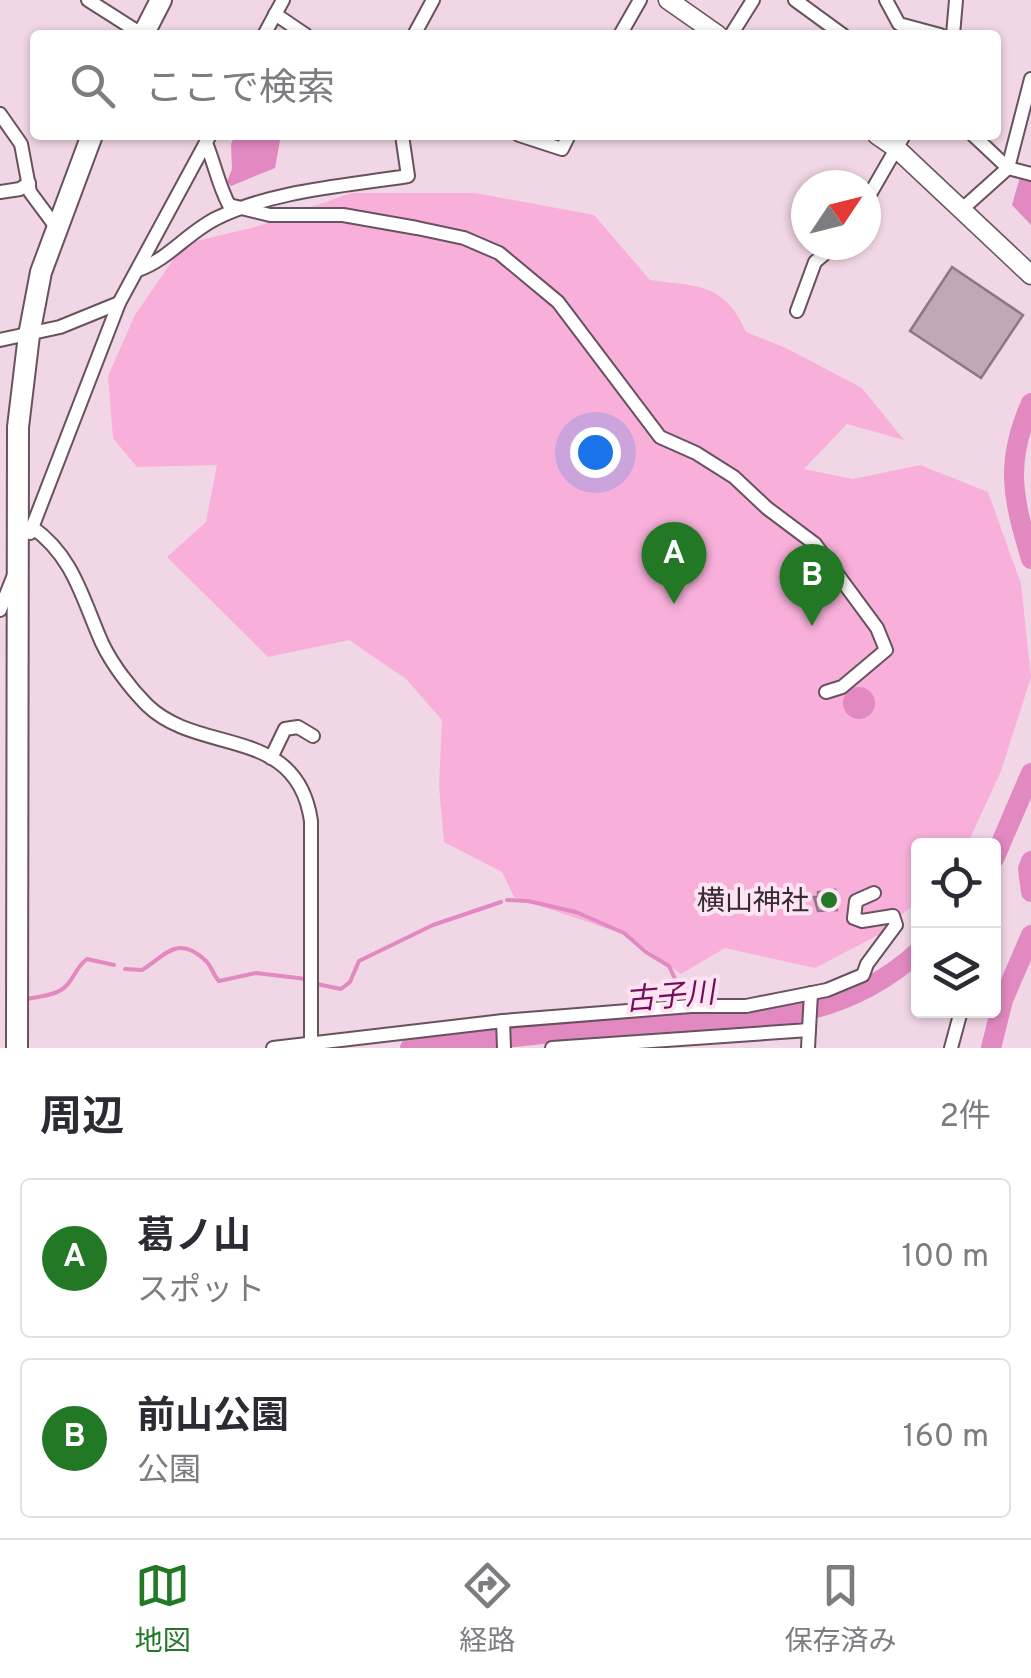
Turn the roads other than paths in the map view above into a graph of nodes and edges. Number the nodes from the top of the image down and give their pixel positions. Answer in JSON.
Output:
{"nodes":[{"id":1,"x":88,"y":0,"type":"edge"},
{"id":2,"x":161,"y":0,"type":"edge"},
{"id":3,"x":283,"y":0,"type":"edge"},
{"id":4,"x":433,"y":0,"type":"edge"},
{"id":5,"x":640,"y":0,"type":"edge"},
{"id":6,"x":668,"y":0,"type":"edge"},
{"id":7,"x":753,"y":0,"type":"edge"},
{"id":8,"x":795,"y":0,"type":"edge"},
{"id":9,"x":886,"y":0,"type":"edge"},
{"id":10,"x":956,"y":0,"type":"edge"},
{"id":11,"x":275,"y":14,"type":"junction"},
{"id":12,"x":135,"y":30,"type":"edge"},
{"id":13,"x":146,"y":30,"type":"edge"},
{"id":14,"x":267,"y":30,"type":"edge"},
{"id":15,"x":299,"y":30,"type":"edge"},
{"id":16,"x":417,"y":30,"type":"edge"},
{"id":17,"x":623,"y":30,"type":"edge"},
{"id":18,"x":711,"y":30,"type":"edge"},
{"id":19,"x":734,"y":30,"type":"edge"},
{"id":20,"x":836,"y":30,"type":"edge"},
{"id":21,"x":921,"y":30,"type":"edge"},
{"id":22,"x":953,"y":30,"type":"edge"},
{"id":23,"x":1031,"y":79,"type":"edge"},
{"id":24,"x":0,"y":114,"type":"edge"},
{"id":25,"x":90,"y":140,"type":"edge"},
{"id":26,"x":207,"y":140,"type":"edge"},
{"id":27,"x":208,"y":140,"type":"edge"},
{"id":28,"x":403,"y":140,"type":"edge"},
{"id":29,"x":533,"y":140,"type":"edge"},
{"id":30,"x":567,"y":140,"type":"edge"},
{"id":31,"x":978,"y":140,"type":"edge"},
{"id":32,"x":900,"y":142,"type":"edge"},
{"id":33,"x":1008,"y":168,"type":"junction"},
{"id":34,"x":1031,"y":174,"type":"edge"},
{"id":35,"x":881,"y":175,"type":"edge"},
{"id":36,"x":29,"y":184,"type":"junction"},
{"id":37,"x":0,"y":192,"type":"edge"},
{"id":38,"x":244,"y":209,"type":"junction"},
{"id":39,"x":960,"y":211,"type":"junction"},
{"id":40,"x":56,"y":228,"type":"junction"},
{"id":41,"x":817,"y":260,"type":"edge"},
{"id":42,"x":138,"y":270,"type":"junction"},
{"id":43,"x":1031,"y":275,"type":"edge"},
{"id":44,"x":119,"y":302,"type":"junction"},
{"id":45,"x":796,"y":311,"type":"dead end"},
{"id":46,"x":29,"y":336,"type":"junction"},
{"id":47,"x":0,"y":340,"type":"edge"},
{"id":48,"x":32,"y":527,"type":"junction"},
{"id":49,"x":16,"y":568,"type":"junction"},
{"id":50,"x":0,"y":610,"type":"edge"},
{"id":51,"x":826,"y":692,"type":"dead end"},
{"id":52,"x":312,"y":736,"type":"dead end"},
{"id":53,"x":271,"y":758,"type":"junction"},
{"id":54,"x":874,"y":892,"type":"dead end"},
{"id":55,"x":811,"y":993,"type":"junction"},
{"id":56,"x":959,"y":1018,"type":"edge"},
{"id":57,"x":503,"y":1021,"type":"junction"},
{"id":58,"x":809,"y":1028,"type":"junction"},
{"id":59,"x":696,"y":1042,"type":"edge"},
{"id":60,"x":311,"y":1046,"type":"edge"},
{"id":61,"x":17,"y":1048,"type":"edge"},
{"id":62,"x":273,"y":1048,"type":"edge"},
{"id":63,"x":504,"y":1048,"type":"edge"},
{"id":64,"x":552,"y":1048,"type":"edge"},
{"id":65,"x":808,"y":1048,"type":"edge"},
{"id":66,"x":950,"y":1048,"type":"edge"}],
"edges":[{"from":1,"to":12,"type":"street"},
{"from":2,"to":13,"type":"main road"},
{"from":3,"to":11,"type":"street"},
{"from":4,"to":16,"type":"street"},
{"from":5,"to":17,"type":"street"},
{"from":6,"to":18,"type":"street"},
{"from":7,"to":19,"type":"street"},
{"from":8,"to":20,"type":"street"},
{"from":9,"to":21,"type":"street"},
{"from":10,"to":22,"type":"street"},
{"from":11,"to":14,"type":"street"},
{"from":11,"to":15,"type":"street"},
{"from":23,"to":33,"type":"street"},
{"from":24,"to":36,"type":"street"},
{"from":25,"to":40,"type":"main road"},
{"from":26,"to":42,"type":"street"},
{"from":27,"to":38,"type":"street"},
{"from":28,"to":38,"type":"street"},
{"from":29,"to":30,"type":"street"},
{"from":31,"to":33,"type":"street"},
{"from":32,"to":35,"type":"street"},
{"from":32,"to":39,"type":"street"},
{"from":33,"to":34,"type":"street"},
{"from":33,"to":39,"type":"street"},
{"from":36,"to":37,"type":"street"},
{"from":36,"to":40,"type":"street"},
{"from":38,"to":42,"type":"street"},
{"from":38,"to":51,"type":"street"},
{"from":39,"to":43,"type":"street"},
{"from":40,"to":46,"type":"main road"},
{"from":41,"to":45,"type":"street"},
{"from":42,"to":44,"type":"street"},
{"from":44,"to":46,"type":"street"},
{"from":44,"to":48,"type":"street"},
{"from":46,"to":47,"type":"street"},
{"from":46,"to":49,"type":"main road"},
{"from":48,"to":49,"type":"street"},
{"from":48,"to":53,"type":"street"},
{"from":49,"to":50,"type":"street"},
{"from":49,"to":61,"type":"main road"},
{"from":52,"to":53,"type":"street"},
{"from":53,"to":60,"type":"street"},
{"from":54,"to":55,"type":"street"},
{"from":55,"to":57,"type":"street"},
{"from":55,"to":58,"type":"street"},
{"from":56,"to":66,"type":"street"},
{"from":57,"to":60,"type":"street"},
{"from":57,"to":63,"type":"street"},
{"from":58,"to":59,"type":"street"},
{"from":58,"to":65,"type":"street"},
{"from":59,"to":64,"type":"street"},
{"from":60,"to":62,"type":"street"}]}
